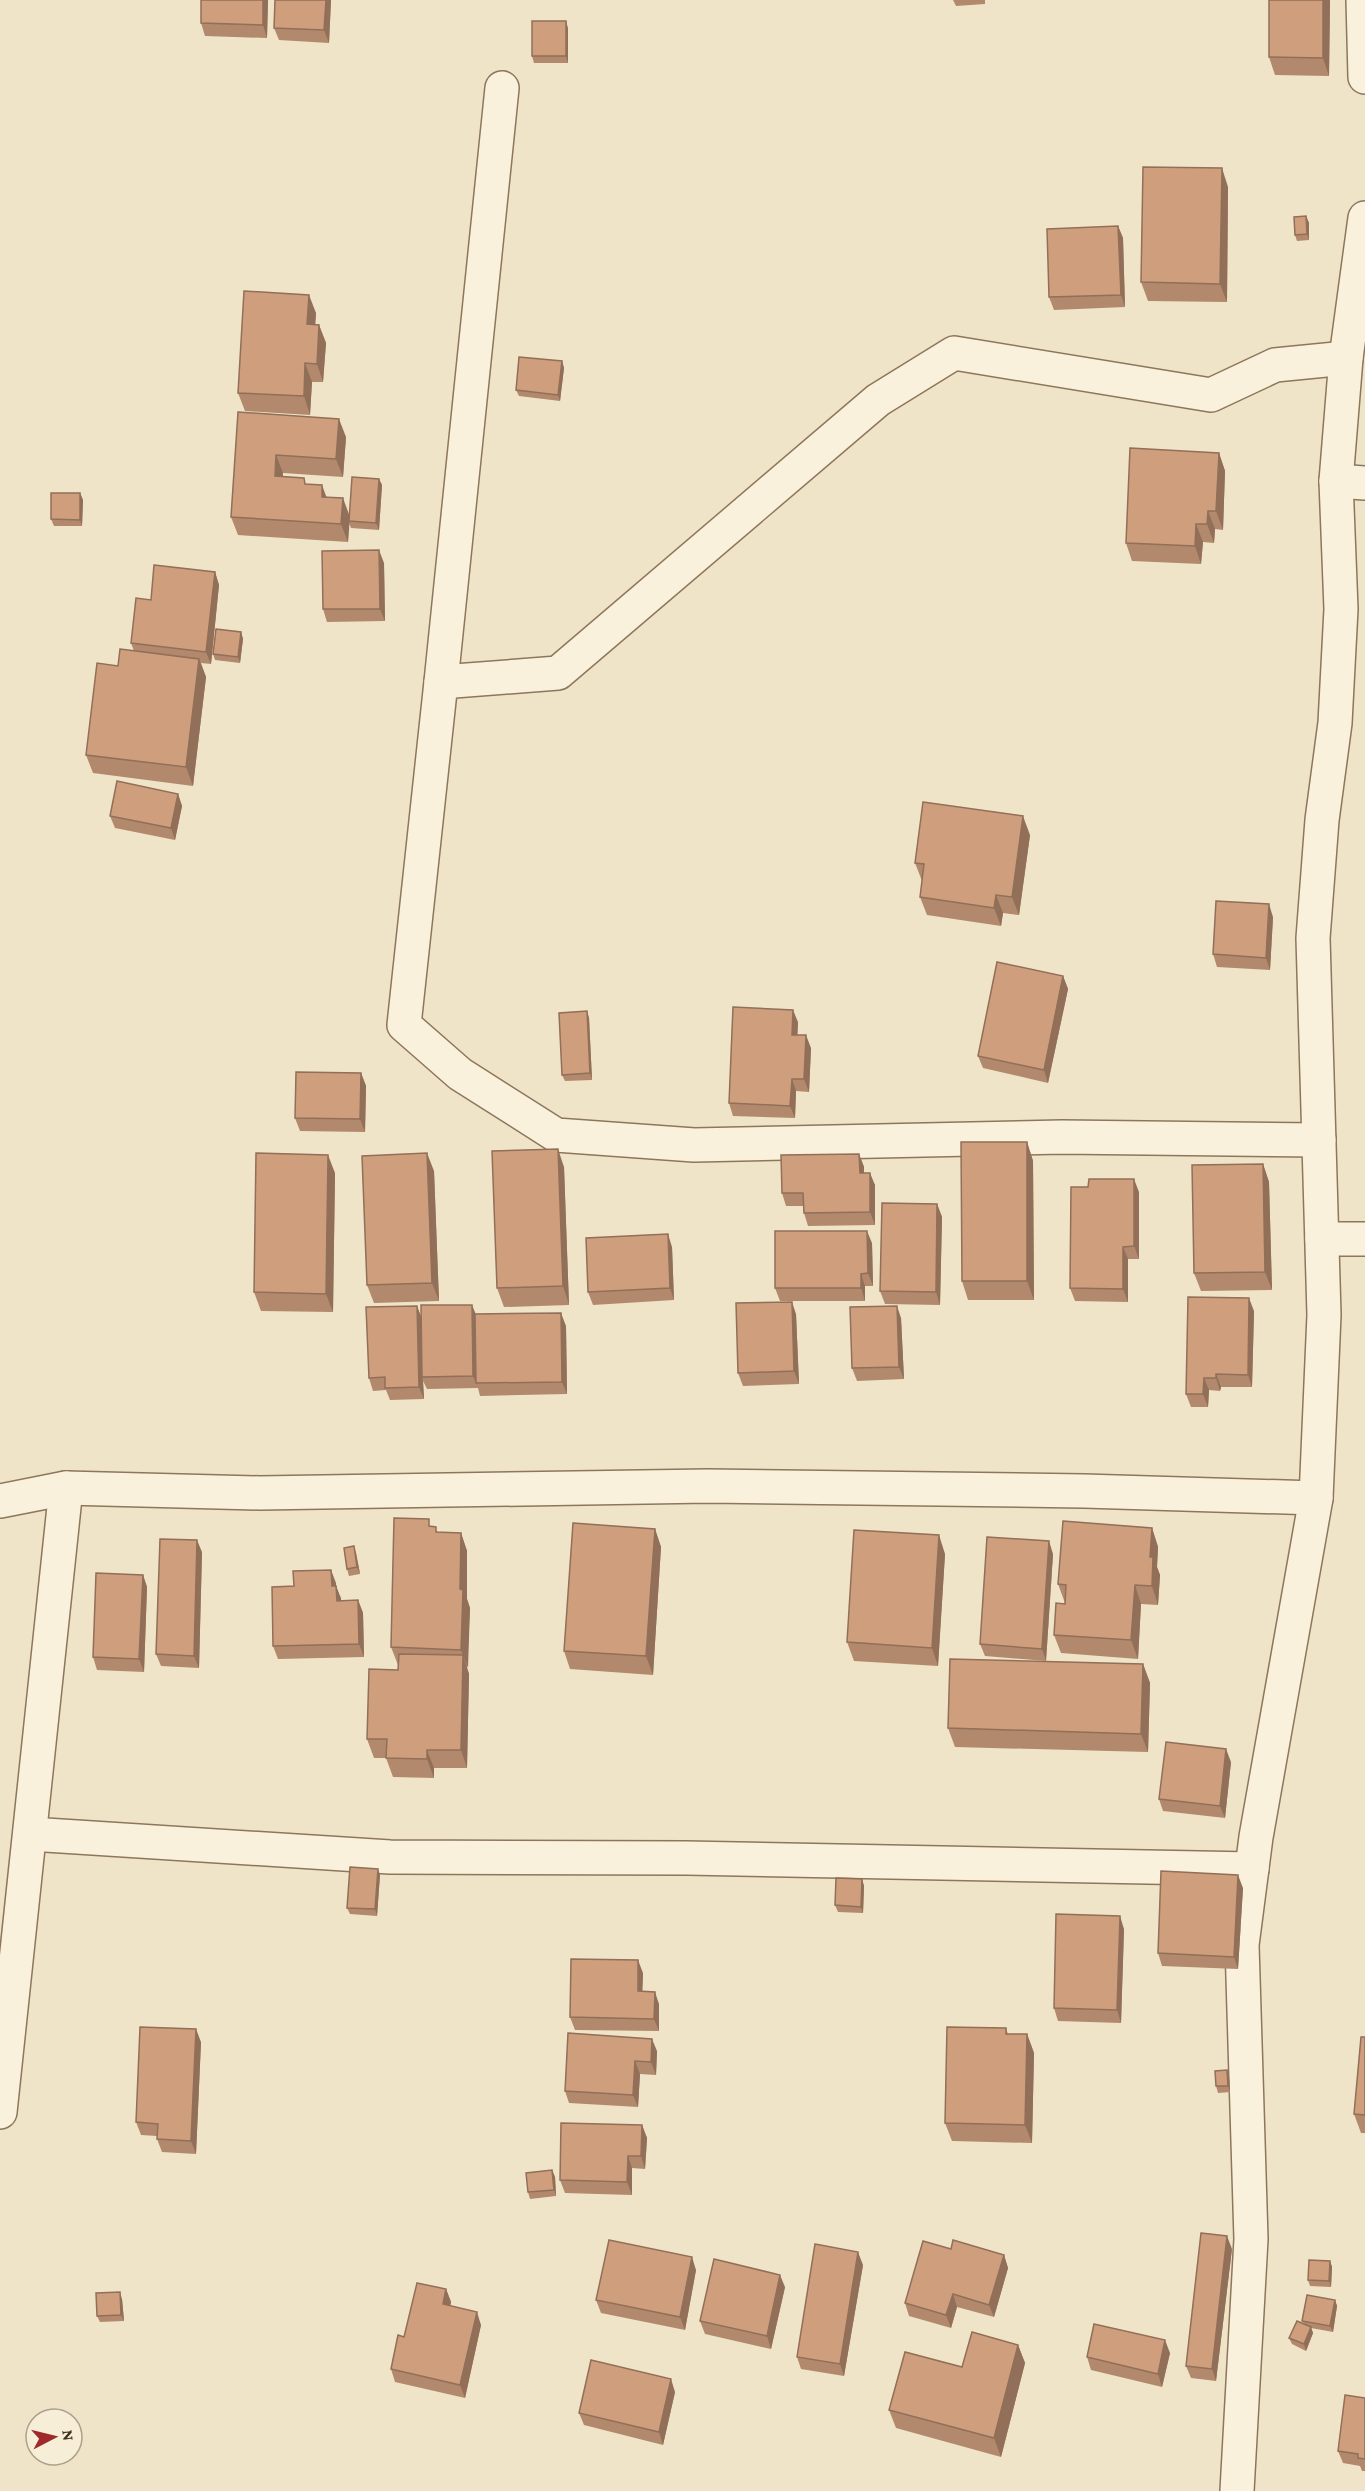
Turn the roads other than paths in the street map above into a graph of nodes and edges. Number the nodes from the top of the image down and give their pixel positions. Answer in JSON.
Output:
{"nodes":[{"id":1,"x":1364,"y":0,"type":"edge"},
{"id":2,"x":1365,"y":77,"type":"edge"},
{"id":3,"x":502,"y":88,"type":"dead end"},
{"id":4,"x":1365,"y":218,"type":"edge"},
{"id":5,"x":1346,"y":358,"type":"junction"},
{"id":6,"x":1351,"y":482,"type":"edge"},
{"id":7,"x":441,"y":682,"type":"junction"},
{"id":8,"x":1318,"y":1140,"type":"junction"},
{"id":9,"x":1322,"y":1239,"type":"junction"},
{"id":10,"x":1365,"y":1239,"type":"edge"},
{"id":11,"x":66,"y":1488,"type":"junction"},
{"id":12,"x":1316,"y":1498,"type":"junction"},
{"id":13,"x":0,"y":1501,"type":"edge"},
{"id":14,"x":30,"y":1834,"type":"junction"},
{"id":15,"x":1252,"y":1869,"type":"junction"},
{"id":16,"x":0,"y":2112,"type":"edge"},
{"id":17,"x":1237,"y":2491,"type":"edge"}],
"edges":[{"from":1,"to":2,"type":"street"},
{"from":3,"to":7,"type":"street"},
{"from":4,"to":5,"type":"street"},
{"from":5,"to":6,"type":"street"},
{"from":5,"to":7,"type":"street"},
{"from":6,"to":8,"type":"street"},
{"from":7,"to":8,"type":"street"},
{"from":8,"to":9,"type":"street"},
{"from":9,"to":10,"type":"street"},
{"from":9,"to":12,"type":"street"},
{"from":11,"to":12,"type":"street"},
{"from":11,"to":13,"type":"street"},
{"from":11,"to":14,"type":"street"},
{"from":12,"to":15,"type":"street"},
{"from":14,"to":15,"type":"street"},
{"from":14,"to":16,"type":"street"},
{"from":15,"to":17,"type":"street"}]}
